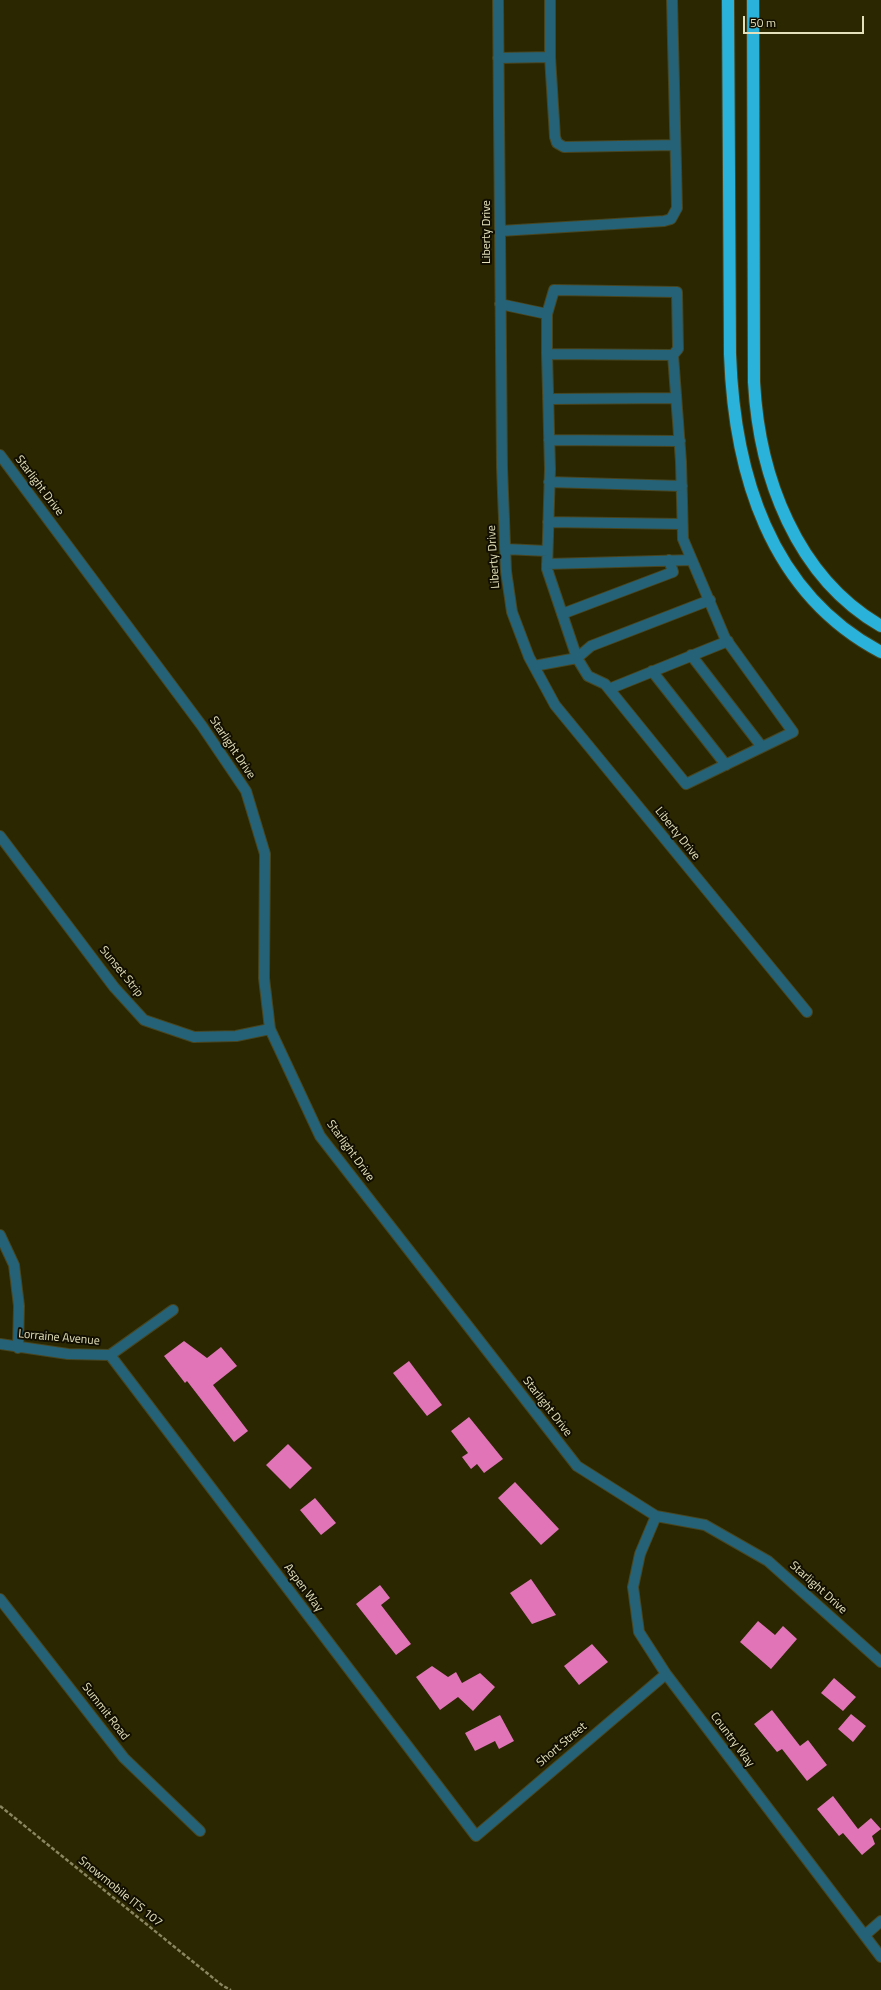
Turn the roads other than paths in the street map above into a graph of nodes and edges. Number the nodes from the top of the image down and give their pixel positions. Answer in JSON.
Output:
{"nodes":[{"id":1,"x":498,"y":0,"type":"edge"},
{"id":2,"x":550,"y":0,"type":"edge"},
{"id":3,"x":672,"y":0,"type":"edge"},
{"id":4,"x":728,"y":0,"type":"edge"},
{"id":5,"x":753,"y":0,"type":"edge"},
{"id":6,"x":550,"y":57,"type":"junction"},
{"id":7,"x":498,"y":58,"type":"junction"},
{"id":8,"x":675,"y":145,"type":"junction"},
{"id":9,"x":500,"y":232,"type":"junction"},
{"id":10,"x":500,"y":304,"type":"junction"},
{"id":11,"x":547,"y":314,"type":"junction"},
{"id":12,"x":547,"y":354,"type":"junction"},
{"id":13,"x":673,"y":355,"type":"junction"},
{"id":14,"x":676,"y":398,"type":"junction"},
{"id":15,"x":548,"y":399,"type":"junction"},
{"id":16,"x":549,"y":440,"type":"junction"},
{"id":17,"x":680,"y":441,"type":"junction"},
{"id":18,"x":0,"y":455,"type":"edge"},
{"id":19,"x":549,"y":482,"type":"junction"},
{"id":20,"x":682,"y":486,"type":"junction"},
{"id":21,"x":548,"y":522,"type":"junction"},
{"id":22,"x":682,"y":524,"type":"junction"},
{"id":23,"x":505,"y":549,"type":"junction"},
{"id":24,"x":547,"y":550,"type":"junction"},
{"id":25,"x":669,"y":560,"type":"junction"},
{"id":26,"x":692,"y":560,"type":"junction"},
{"id":27,"x":547,"y":564,"type":"junction"},
{"id":28,"x":710,"y":600,"type":"junction"},
{"id":29,"x":562,"y":614,"type":"junction"},
{"id":30,"x":881,"y":626,"type":"edge"},
{"id":31,"x":728,"y":641,"type":"junction"},
{"id":32,"x":881,"y":652,"type":"edge"},
{"id":33,"x":691,"y":656,"type":"junction"},
{"id":34,"x":577,"y":658,"type":"junction"},
{"id":35,"x":534,"y":666,"type":"junction"},
{"id":36,"x":652,"y":672,"type":"junction"},
{"id":37,"x":609,"y":688,"type":"junction"},
{"id":38,"x":762,"y":747,"type":"junction"},
{"id":39,"x":726,"y":765,"type":"junction"},
{"id":40,"x":0,"y":836,"type":"edge"},
{"id":41,"x":807,"y":1012,"type":"dead end"},
{"id":42,"x":270,"y":1029,"type":"junction"},
{"id":43,"x":0,"y":1235,"type":"edge"},
{"id":44,"x":173,"y":1310,"type":"dead end"},
{"id":45,"x":0,"y":1344,"type":"edge"},
{"id":46,"x":18,"y":1348,"type":"junction"},
{"id":47,"x":110,"y":1355,"type":"junction"},
{"id":48,"x":656,"y":1516,"type":"junction"},
{"id":49,"x":0,"y":1599,"type":"edge"},
{"id":50,"x":881,"y":1662,"type":"edge"},
{"id":51,"x":666,"y":1674,"type":"junction"},
{"id":52,"x":200,"y":1831,"type":"dead end"},
{"id":53,"x":476,"y":1836,"type":"joint"},
{"id":54,"x":881,"y":1921,"type":"edge"},
{"id":55,"x":864,"y":1934,"type":"junction"},
{"id":56,"x":881,"y":1957,"type":"edge"}],
"edges":[{"from":1,"to":7,"type":"street","name":"Liberty Drive"},
{"from":2,"to":6,"type":"street"},
{"from":3,"to":8,"type":"street"},
{"from":4,"to":32,"type":"highway"},
{"from":5,"to":30,"type":"highway"},
{"from":6,"to":7,"type":"street"},
{"from":6,"to":8,"type":"street"},
{"from":7,"to":9,"type":"street","name":"Liberty Drive"},
{"from":8,"to":9,"type":"street"},
{"from":9,"to":10,"type":"street","name":"Liberty Drive"},
{"from":10,"to":11,"type":"street"},
{"from":10,"to":23,"type":"street","name":"Liberty Drive"},
{"from":11,"to":12,"type":"street"},
{"from":11,"to":13,"type":"street"},
{"from":12,"to":13,"type":"street"},
{"from":12,"to":15,"type":"street"},
{"from":13,"to":14,"type":"street"},
{"from":14,"to":15,"type":"street"},
{"from":14,"to":17,"type":"street"},
{"from":15,"to":16,"type":"street"},
{"from":16,"to":17,"type":"street"},
{"from":16,"to":19,"type":"street"},
{"from":17,"to":20,"type":"street"},
{"from":18,"to":42,"type":"street","name":"Starlight Drive"},
{"from":19,"to":20,"type":"street"},
{"from":19,"to":21,"type":"street"},
{"from":20,"to":22,"type":"street"},
{"from":21,"to":22,"type":"street"},
{"from":21,"to":24,"type":"street"},
{"from":22,"to":26,"type":"street"},
{"from":23,"to":24,"type":"street"},
{"from":23,"to":35,"type":"street","name":"Liberty Drive"},
{"from":24,"to":27,"type":"street"},
{"from":25,"to":26,"type":"street"},
{"from":25,"to":27,"type":"street"},
{"from":25,"to":29,"type":"street"},
{"from":26,"to":28,"type":"street"},
{"from":27,"to":29,"type":"street"},
{"from":28,"to":31,"type":"street"},
{"from":28,"to":34,"type":"street"},
{"from":29,"to":34,"type":"street"},
{"from":31,"to":33,"type":"street"},
{"from":31,"to":38,"type":"street"},
{"from":33,"to":36,"type":"street"},
{"from":33,"to":38,"type":"street"},
{"from":34,"to":35,"type":"street"},
{"from":34,"to":37,"type":"street"},
{"from":35,"to":41,"type":"street","name":"Liberty Drive"},
{"from":36,"to":37,"type":"street"},
{"from":36,"to":39,"type":"street"},
{"from":37,"to":39,"type":"street"},
{"from":38,"to":39,"type":"street"},
{"from":40,"to":42,"type":"street","name":"Sunset Strip"},
{"from":42,"to":48,"type":"street","name":"Starlight Drive"},
{"from":43,"to":46,"type":"street"},
{"from":44,"to":47,"type":"street","name":"Lorraine Avenue"},
{"from":45,"to":46,"type":"street","name":"Lorraine Avenue"},
{"from":46,"to":47,"type":"street","name":"Lorraine Avenue"},
{"from":47,"to":53,"type":"street","name":"Aspen Way"},
{"from":48,"to":50,"type":"street","name":"Starlight Drive"},
{"from":48,"to":51,"type":"street","name":"Country Way"},
{"from":49,"to":52,"type":"street","name":"Summit Road"},
{"from":51,"to":53,"type":"street","name":"Short Street"},
{"from":51,"to":55,"type":"street","name":"Country Way"},
{"from":54,"to":55,"type":"street"},
{"from":55,"to":56,"type":"street","name":"Country Way"}]}
